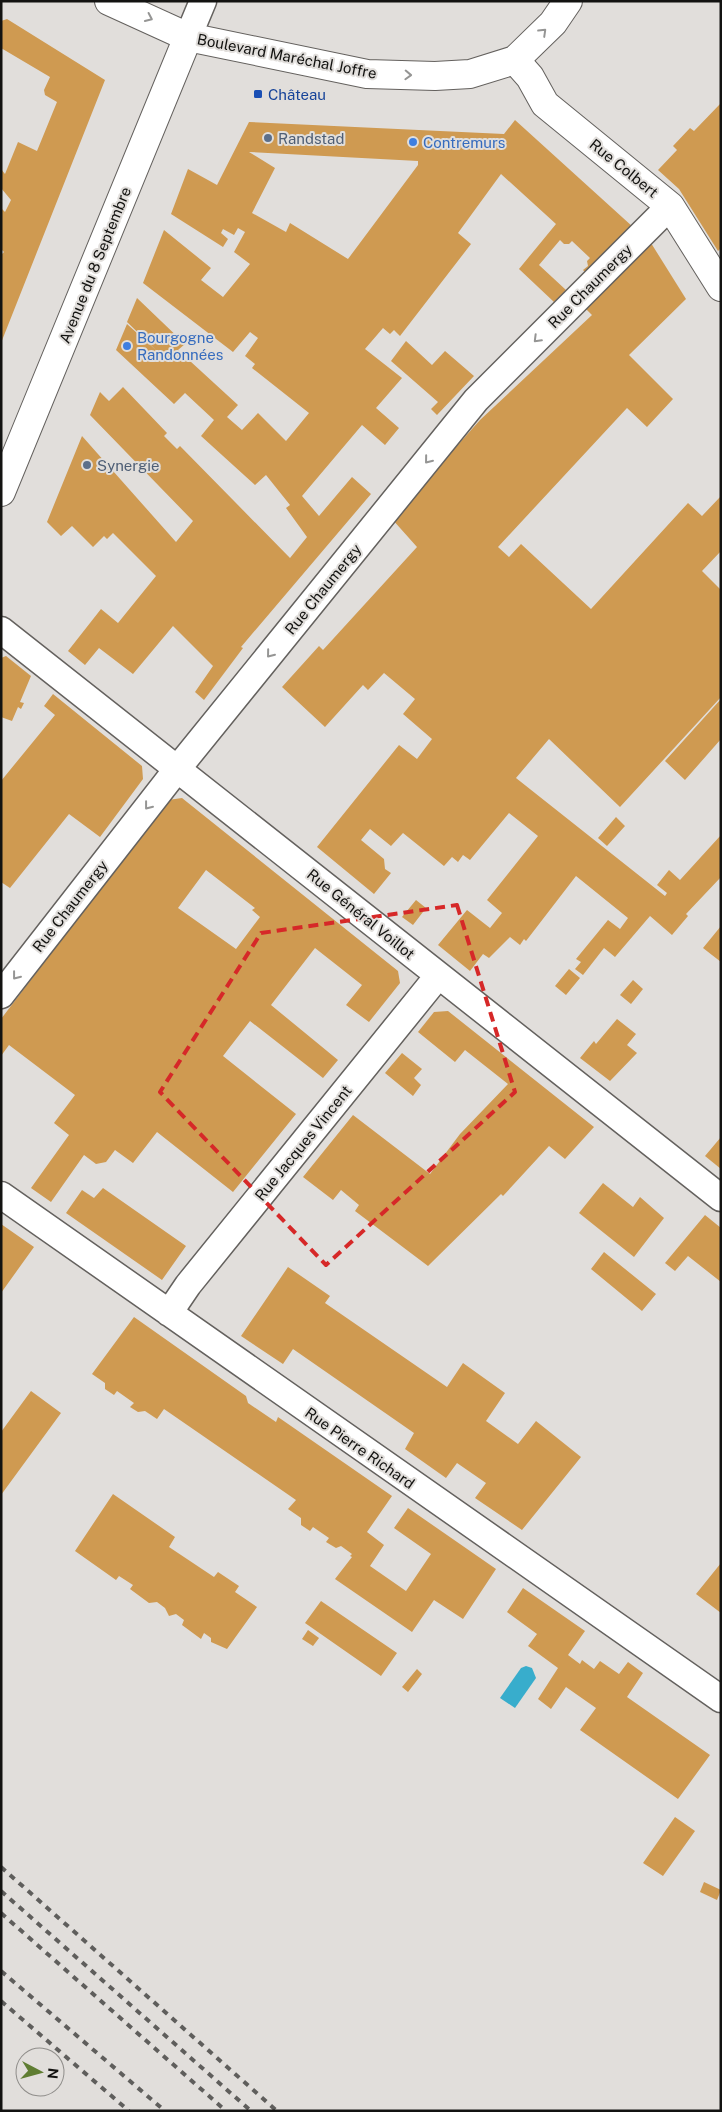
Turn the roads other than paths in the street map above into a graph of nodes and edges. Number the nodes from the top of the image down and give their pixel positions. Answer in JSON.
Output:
{"nodes":[{"id":1,"x":109,"y":1,"type":"edge"},
{"id":2,"x":203,"y":1,"type":"edge"},
{"id":3,"x":568,"y":1,"type":"edge"},
{"id":4,"x":188,"y":37,"type":"junction"},
{"id":5,"x":515,"y":60,"type":"junction"},
{"id":6,"x":670,"y":206,"type":"junction"},
{"id":7,"x":721,"y":287,"type":"edge"},
{"id":8,"x":1,"y":492,"type":"edge"},
{"id":9,"x":1,"y":630,"type":"edge"},
{"id":10,"x":178,"y":768,"type":"junction"},
{"id":11,"x":438,"y":976,"type":"junction"},
{"id":12,"x":1,"y":995,"type":"edge"},
{"id":13,"x":1,"y":1195,"type":"edge"},
{"id":14,"x":721,"y":1198,"type":"edge"},
{"id":15,"x":170,"y":1313,"type":"junction"},
{"id":16,"x":721,"y":1699,"type":"edge"}],
"edges":[{"from":1,"to":4,"type":"street","name":"Boulevard Maréchal Joffre","one_way":true},
{"from":2,"to":4,"type":"street"},
{"from":5,"to":3,"type":"street","name":"Boulevard Maréchal Joffre","one_way":true},
{"from":4,"to":5,"type":"street","name":"Boulevard Maréchal Joffre","one_way":true},
{"from":4,"to":8,"type":"street","name":"Avenue du 8 Septembre"},
{"from":5,"to":6,"type":"street","name":"Rue Colbert"},
{"from":6,"to":7,"type":"street","name":"Rue Colbert"},
{"from":6,"to":10,"type":"street","name":"Rue Chaumergy","one_way":true},
{"from":9,"to":10,"type":"street","name":"Rue Général Voillot"},
{"from":10,"to":11,"type":"street","name":"Rue Général Voillot"},
{"from":10,"to":12,"type":"street","name":"Rue Chaumergy","one_way":true},
{"from":11,"to":14,"type":"street","name":"Rue Général Voillot"},
{"from":11,"to":15,"type":"street","name":"Rue Jacques Vincent"},
{"from":13,"to":15,"type":"street","name":"Rue Pierre Richard"},
{"from":15,"to":16,"type":"street","name":"Rue Pierre Richard"}]}
